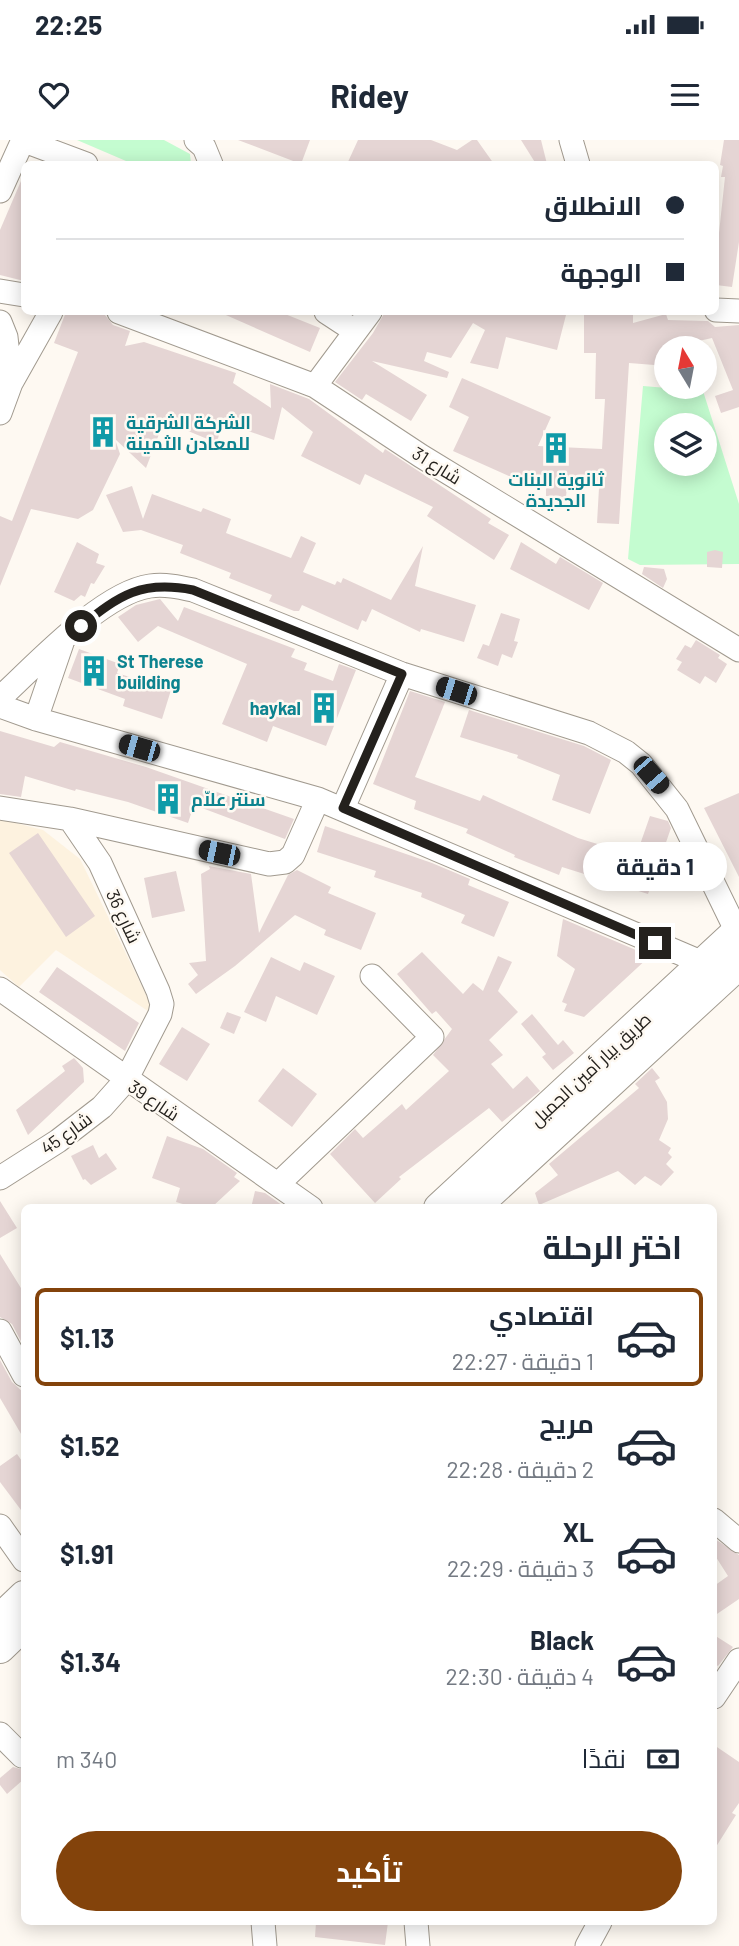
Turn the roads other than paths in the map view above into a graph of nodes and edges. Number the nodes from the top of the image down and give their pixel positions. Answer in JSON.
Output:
{"nodes":[{"id":1,"x":23,"y":140,"type":"edge"},
{"id":2,"x":196,"y":140,"type":"edge"},
{"id":3,"x":571,"y":140,"type":"edge"},
{"id":4,"x":78,"y":161,"type":"edge"},
{"id":5,"x":210,"y":161,"type":"edge"},
{"id":6,"x":577,"y":161,"type":"edge"},
{"id":7,"x":0,"y":191,"type":"edge"},
{"id":8,"x":0,"y":291,"type":"edge"},
{"id":9,"x":21,"y":294,"type":"edge"},
{"id":10,"x":719,"y":310,"type":"edge"},
{"id":11,"x":739,"y":311,"type":"edge"},
{"id":12,"x":49,"y":315,"type":"edge"},
{"id":13,"x":127,"y":315,"type":"edge"},
{"id":14,"x":331,"y":315,"type":"edge"},
{"id":15,"x":368,"y":315,"type":"edge"},
{"id":16,"x":0,"y":322,"type":"edge"},
{"id":17,"x":355,"y":331,"type":"junction"},
{"id":18,"x":11,"y":383,"type":"junction"},
{"id":19,"x":315,"y":386,"type":"junction"},
{"id":20,"x":0,"y":413,"type":"edge"},
{"id":21,"x":63,"y":640,"type":"junction"},
{"id":22,"x":739,"y":650,"type":"edge"},
{"id":23,"x":402,"y":674,"type":"junction"},
{"id":24,"x":0,"y":698,"type":"edge"},
{"id":25,"x":0,"y":706,"type":"edge"},
{"id":26,"x":36,"y":719,"type":"junction"},
{"id":27,"x":318,"y":799,"type":"junction"},
{"id":28,"x":0,"y":808,"type":"edge"},
{"id":29,"x":343,"y":808,"type":"junction"},
{"id":30,"x":70,"y":820,"type":"junction"},
{"id":31,"x":738,"y":931,"type":"edge"},
{"id":32,"x":704,"y":963,"type":"junction"},
{"id":33,"x":739,"y":964,"type":"edge"},
{"id":34,"x":372,"y":976,"type":"dead end"},
{"id":35,"x":0,"y":989,"type":"edge"},
{"id":36,"x":125,"y":1080,"type":"junction"},
{"id":37,"x":0,"y":1178,"type":"edge"},
{"id":38,"x":278,"y":1184,"type":"junction"},
{"id":39,"x":306,"y":1204,"type":"edge"},
{"id":40,"x":443,"y":1204,"type":"edge"},
{"id":41,"x":478,"y":1204,"type":"edge"},
{"id":42,"x":0,"y":1331,"type":"edge"},
{"id":43,"x":21,"y":1370,"type":"edge"},
{"id":44,"x":717,"y":1523,"type":"edge"},
{"id":45,"x":0,"y":1526,"type":"edge"},
{"id":46,"x":739,"y":1541,"type":"edge"},
{"id":47,"x":21,"y":1556,"type":"edge"},
{"id":48,"x":21,"y":1599,"type":"edge"},
{"id":49,"x":0,"y":1619,"type":"edge"},
{"id":50,"x":21,"y":1628,"type":"edge"},
{"id":51,"x":0,"y":1648,"type":"edge"},
{"id":52,"x":739,"y":1660,"type":"edge"},
{"id":53,"x":717,"y":1693,"type":"edge"},
{"id":54,"x":0,"y":1734,"type":"edge"},
{"id":55,"x":21,"y":1755,"type":"edge"},
{"id":56,"x":263,"y":1925,"type":"edge"},
{"id":57,"x":416,"y":1925,"type":"edge"},
{"id":58,"x":578,"y":1925,"type":"edge"},
{"id":59,"x":598,"y":1925,"type":"edge"},
{"id":60,"x":588,"y":1944,"type":"edge"},
{"id":61,"x":265,"y":1946,"type":"edge"},
{"id":62,"x":418,"y":1946,"type":"edge"}],
"edges":[{"from":1,"to":4,"type":"street"},
{"from":1,"to":7,"type":"street"},
{"from":2,"to":5,"type":"street"},
{"from":3,"to":6,"type":"street"},
{"from":8,"to":9,"type":"street"},
{"from":10,"to":11,"type":"street"},
{"from":12,"to":18,"type":"street"},
{"from":13,"to":19,"type":"street","name":"شارع 31"},
{"from":14,"to":17,"type":"street"},
{"from":15,"to":17,"type":"street"},
{"from":16,"to":18,"type":"street"},
{"from":17,"to":19,"type":"street"},
{"from":18,"to":20,"type":"street"},
{"from":19,"to":22,"type":"street","name":"شارع 31"},
{"from":21,"to":23,"type":"street"},
{"from":21,"to":24,"type":"street"},
{"from":21,"to":26,"type":"street"},
{"from":23,"to":29,"type":"street"},
{"from":23,"to":31,"type":"street"},
{"from":25,"to":26,"type":"street"},
{"from":26,"to":27,"type":"street"},
{"from":27,"to":29,"type":"street"},
{"from":27,"to":30,"type":"street"},
{"from":28,"to":30,"type":"street"},
{"from":29,"to":32,"type":"street"},
{"from":30,"to":36,"type":"street","name":"شارع 36"},
{"from":31,"to":32,"type":"main road","name":"طريق بيار أمين الجميل"},
{"from":32,"to":40,"type":"main road","name":"طريق بيار أمين الجميل"},
{"from":33,"to":41,"type":"main road","name":"طريق بيار أمين الجميل"},
{"from":34,"to":38,"type":"street"},
{"from":35,"to":36,"type":"street","name":"شارع 39"},
{"from":36,"to":37,"type":"street","name":"شارع 45"},
{"from":36,"to":38,"type":"street","name":"شارع 39"},
{"from":38,"to":39,"type":"street","name":"شارع 39"},
{"from":42,"to":43,"type":"street"},
{"from":44,"to":46,"type":"street"},
{"from":45,"to":47,"type":"street"},
{"from":48,"to":49,"type":"main road"},
{"from":50,"to":51,"type":"main road"},
{"from":52,"to":53,"type":"street"},
{"from":54,"to":55,"type":"street"},
{"from":56,"to":61,"type":"street"},
{"from":57,"to":62,"type":"street"},
{"from":58,"to":60,"type":"street"},
{"from":59,"to":60,"type":"street"}]}
